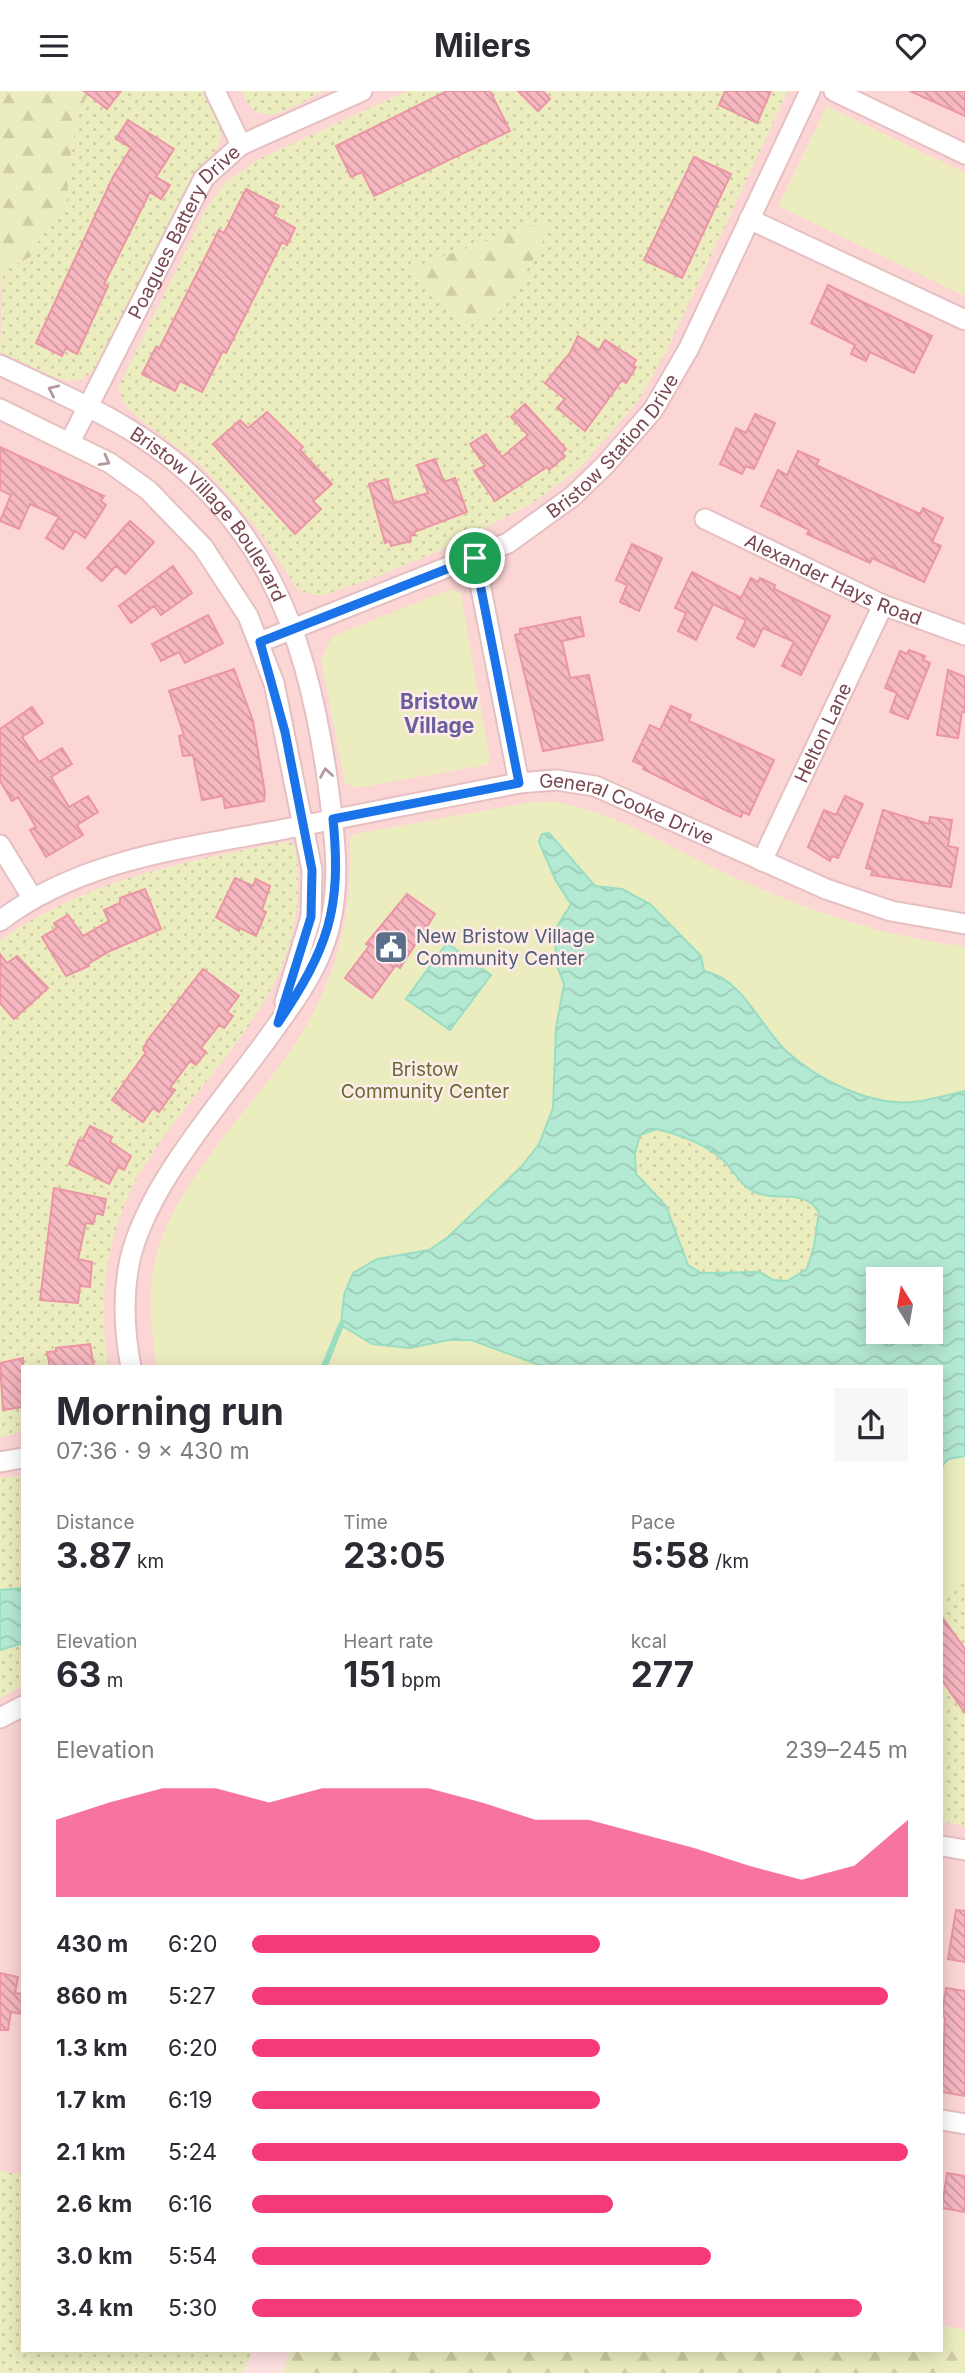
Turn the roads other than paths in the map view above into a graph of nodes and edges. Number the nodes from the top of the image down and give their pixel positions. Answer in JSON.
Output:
{"nodes":[{"id":1,"x":215,"y":91,"type":"edge"},
{"id":2,"x":362,"y":91,"type":"edge"},
{"id":3,"x":810,"y":91,"type":"edge"},
{"id":4,"x":834,"y":91,"type":"edge"},
{"id":5,"x":241,"y":145,"type":"junction"},
{"id":6,"x":965,"y":153,"type":"edge"},
{"id":7,"x":749,"y":219,"type":"junction"},
{"id":8,"x":965,"y":320,"type":"edge"},
{"id":9,"x":0,"y":365,"type":"edge"},
{"id":10,"x":88,"y":406,"type":"junction"},
{"id":11,"x":0,"y":409,"type":"edge"},
{"id":12,"x":70,"y":442,"type":"junction"},
{"id":13,"x":705,"y":519,"type":"dead end"},
{"id":14,"x":475,"y":558,"type":"junction"},
{"id":15,"x":883,"y":605,"type":"junction"},
{"id":16,"x":295,"y":629,"type":"junction"},
{"id":17,"x":965,"y":635,"type":"edge"},
{"id":18,"x":260,"y":642,"type":"junction"},
{"id":19,"x":519,"y":783,"type":"junction"},
{"id":20,"x":333,"y":819,"type":"junction"},
{"id":21,"x":305,"y":825,"type":"junction"},
{"id":22,"x":0,"y":845,"type":"edge"},
{"id":23,"x":762,"y":861,"type":"junction"},
{"id":24,"x":33,"y":899,"type":"junction"},
{"id":25,"x":0,"y":921,"type":"edge"},
{"id":26,"x":965,"y":924,"type":"edge"},
{"id":27,"x":278,"y":1023,"type":"junction"},
{"id":28,"x":131,"y":1365,"type":"edge"},
{"id":29,"x":21,"y":1458,"type":"edge"},
{"id":30,"x":0,"y":1462,"type":"edge"},
{"id":31,"x":21,"y":1707,"type":"edge"},
{"id":32,"x":0,"y":1718,"type":"edge"},
{"id":33,"x":943,"y":1846,"type":"edge"},
{"id":34,"x":965,"y":1850,"type":"edge"},
{"id":35,"x":943,"y":2120,"type":"edge"},
{"id":36,"x":965,"y":2124,"type":"edge"}],
"edges":[{"from":1,"to":5,"type":"street"},
{"from":2,"to":5,"type":"street","name":"Poagues Battery Drive"},
{"from":3,"to":7,"type":"street","name":"Bristow Station Drive"},
{"from":4,"to":6,"type":"street"},
{"from":5,"to":10,"type":"street","name":"Poagues Battery Drive"},
{"from":7,"to":8,"type":"street"},
{"from":7,"to":14,"type":"street","name":"Bristow Station Drive"},
{"from":10,"to":9,"type":"street","name":"Bristow Village Boulevard","one_way":true},
{"from":10,"to":12,"type":"street","name":"Poagues Battery Drive"},
{"from":10,"to":16,"type":"street","name":"Bristow Village Boulevard"},
{"from":11,"to":12,"type":"street","name":"Bristow Village Boulevard"},
{"from":12,"to":18,"type":"street","name":"Bristow Village Boulevard","one_way":true},
{"from":13,"to":15,"type":"street","name":"Alexander Hays Road"},
{"from":14,"to":16,"type":"street","name":"Bristow Station Drive"},
{"from":14,"to":19,"type":"street"},
{"from":15,"to":17,"type":"street","name":"Alexander Hays Road"},
{"from":15,"to":23,"type":"street","name":"Helton Lane"},
{"from":16,"to":18,"type":"street","name":"Bristow Station Drive"},
{"from":20,"to":16,"type":"street","name":"Bristow Village Boulevard","one_way":true},
{"from":18,"to":21,"type":"street","name":"Bristow Village Boulevard"},
{"from":19,"to":20,"type":"street","name":"General Cooke Drive"},
{"from":19,"to":23,"type":"street","name":"General Cooke Drive"},
{"from":20,"to":21,"type":"street","name":"General Cooke Drive"},
{"from":20,"to":27,"type":"street","name":"Bristow Village Boulevard"},
{"from":21,"to":24,"type":"street","name":"General Cooke Drive"},
{"from":21,"to":27,"type":"street","name":"Bristow Village Boulevard"},
{"from":22,"to":24,"type":"street"},
{"from":23,"to":26,"type":"street","name":"General Cooke Drive"},
{"from":24,"to":25,"type":"street","name":"General Cooke Drive"},
{"from":27,"to":28,"type":"street","name":"Bristow Village Boulevard"},
{"from":29,"to":30,"type":"street"},
{"from":31,"to":32,"type":"street"},
{"from":33,"to":34,"type":"street"},
{"from":35,"to":36,"type":"street"}]}
